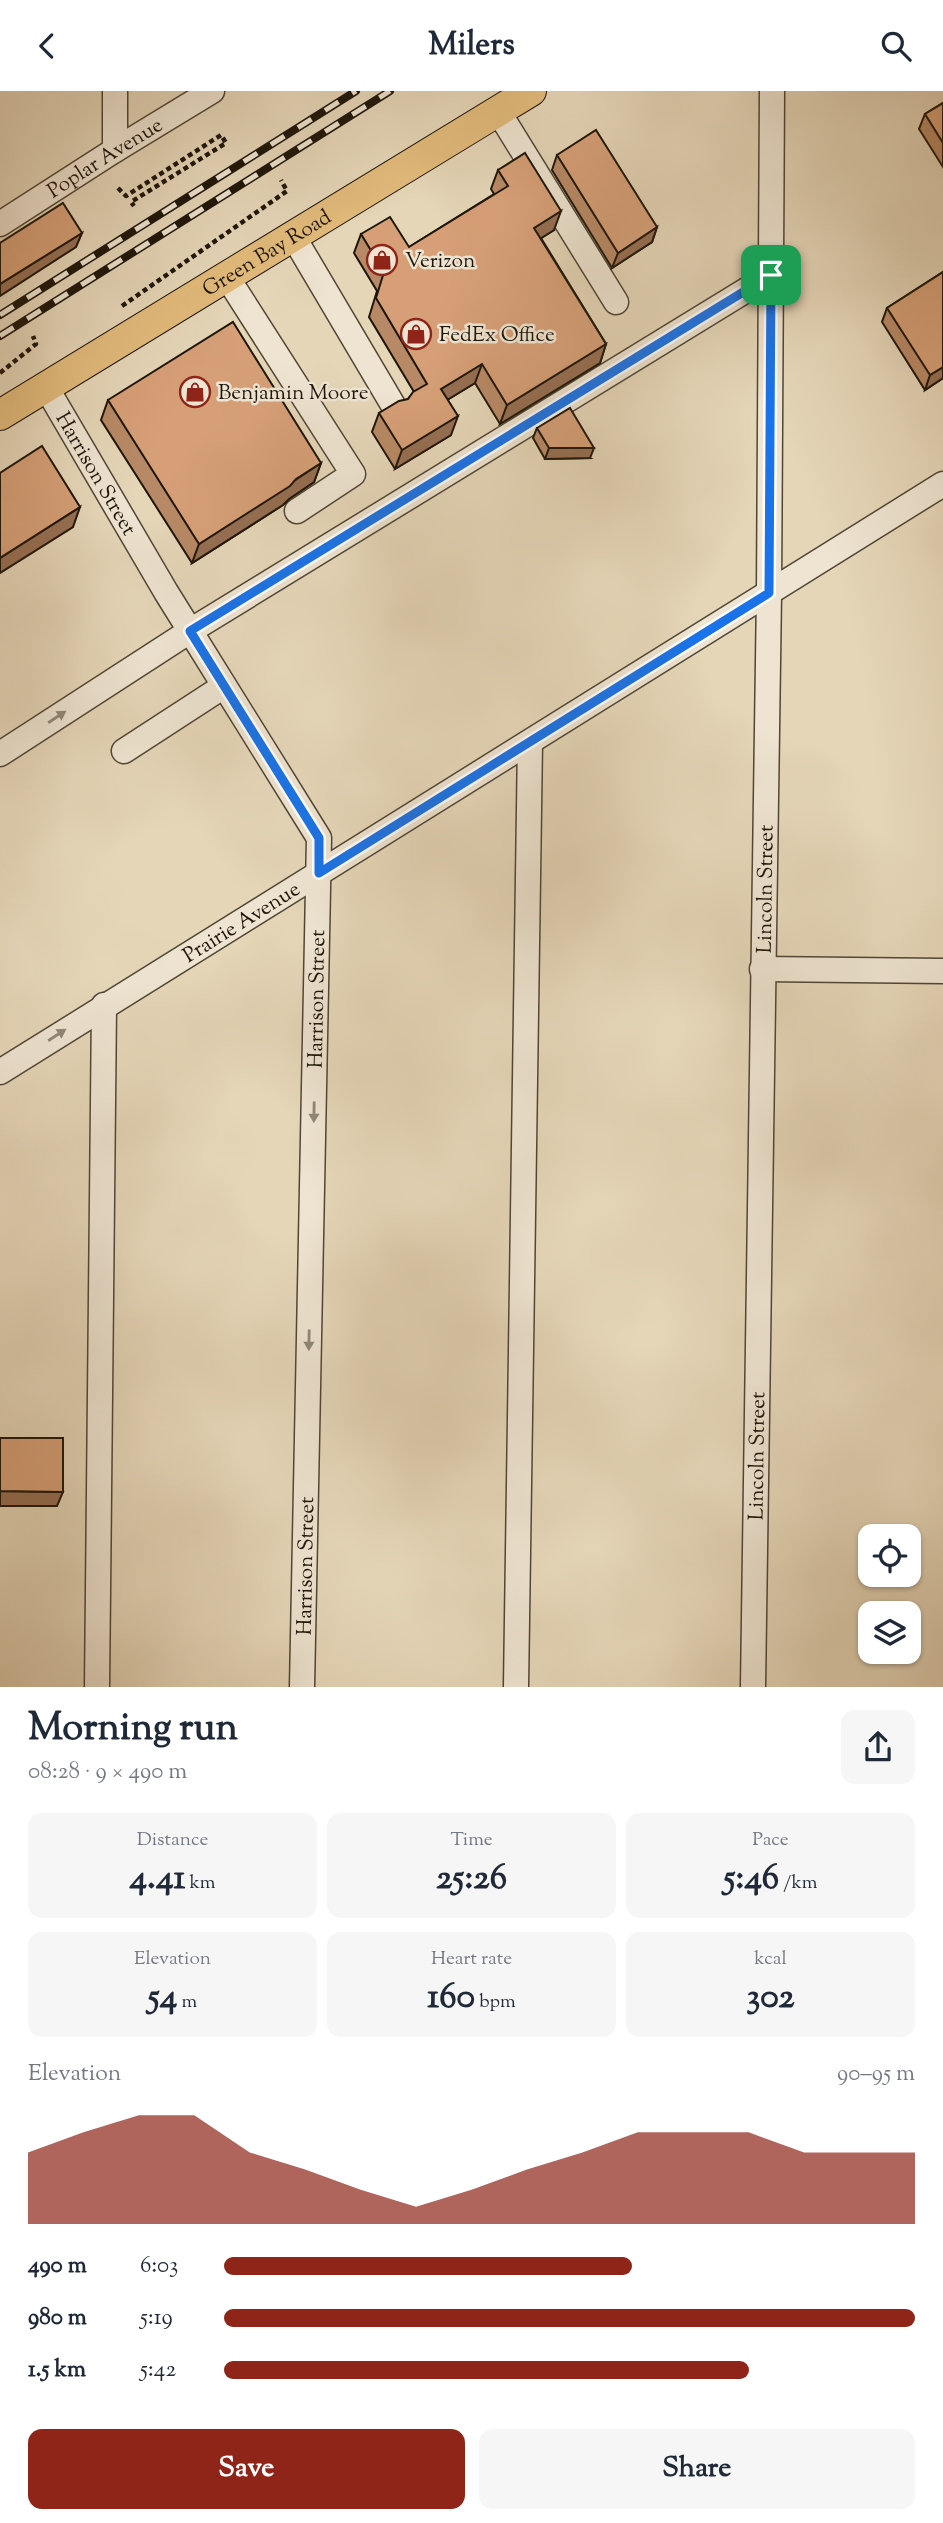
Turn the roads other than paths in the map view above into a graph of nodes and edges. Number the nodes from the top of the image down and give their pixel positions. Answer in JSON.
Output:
{"nodes":[{"id":1,"x":115,"y":91,"type":"edge"},
{"id":2,"x":212,"y":91,"type":"edge"},
{"id":3,"x":531,"y":91,"type":"edge"},
{"id":4,"x":772,"y":91,"type":"edge"},
{"id":5,"x":498,"y":111,"type":"junction"},
{"id":6,"x":115,"y":150,"type":"junction"},
{"id":7,"x":0,"y":225,"type":"edge"},
{"id":8,"x":293,"y":236,"type":"junction"},
{"id":9,"x":771,"y":275,"type":"junction"},
{"id":10,"x":227,"y":277,"type":"junction"},
{"id":11,"x":616,"y":302,"type":"dead end"},
{"id":12,"x":46,"y":387,"type":"junction"},
{"id":13,"x":393,"y":405,"type":"edge"},
{"id":14,"x":0,"y":415,"type":"edge"},
{"id":15,"x":943,"y":484,"type":"edge"},
{"id":16,"x":297,"y":511,"type":"dead end"},
{"id":17,"x":769,"y":593,"type":"junction"},
{"id":18,"x":190,"y":631,"type":"junction"},
{"id":19,"x":224,"y":686,"type":"junction"},
{"id":20,"x":530,"y":742,"type":"junction"},
{"id":21,"x":124,"y":751,"type":"dead end"},
{"id":22,"x":0,"y":754,"type":"edge"},
{"id":23,"x":319,"y":873,"type":"junction"},
{"id":24,"x":762,"y":969,"type":"junction"},
{"id":25,"x":943,"y":971,"type":"edge"},
{"id":26,"x":104,"y":1005,"type":"junction"},
{"id":27,"x":0,"y":1072,"type":"edge"},
{"id":28,"x":97,"y":1686,"type":"edge"},
{"id":29,"x":302,"y":1686,"type":"edge"},
{"id":30,"x":516,"y":1686,"type":"edge"},
{"id":31,"x":753,"y":1686,"type":"edge"}],
"edges":[{"from":1,"to":6,"type":"street"},
{"from":2,"to":6,"type":"street","name":"Poplar Avenue"},
{"from":3,"to":5,"type":"main road","name":"Green Bay Road"},
{"from":4,"to":9,"type":"street","name":"Lincoln Street"},
{"from":5,"to":8,"type":"main road","name":"Green Bay Road"},
{"from":5,"to":11,"type":"street"},
{"from":6,"to":7,"type":"street","name":"Poplar Avenue"},
{"from":8,"to":10,"type":"main road","name":"Green Bay Road"},
{"from":8,"to":13,"type":"street"},
{"from":9,"to":17,"type":"street","name":"Lincoln Street"},
{"from":9,"to":18,"type":"street"},
{"from":10,"to":12,"type":"main road","name":"Green Bay Road"},
{"from":10,"to":16,"type":"street"},
{"from":12,"to":14,"type":"main road","name":"Green Bay Road"},
{"from":12,"to":18,"type":"street","name":"Harrison Street"},
{"from":15,"to":17,"type":"street","name":"Prairie Avenue"},
{"from":17,"to":20,"type":"street","name":"Prairie Avenue"},
{"from":17,"to":24,"type":"street","name":"Lincoln Street"},
{"from":18,"to":19,"type":"street","name":"Harrison Street"},
{"from":22,"to":18,"type":"street","one_way":true},
{"from":19,"to":21,"type":"street"},
{"from":19,"to":23,"type":"street","name":"Harrison Street"},
{"from":20,"to":23,"type":"street","name":"Prairie Avenue"},
{"from":20,"to":30,"type":"street"},
{"from":23,"to":26,"type":"street","name":"Prairie Avenue"},
{"from":23,"to":29,"type":"street","name":"Harrison Street","one_way":true},
{"from":24,"to":25,"type":"street"},
{"from":24,"to":31,"type":"street","name":"Lincoln Street"},
{"from":27,"to":26,"type":"street","name":"Prairie Avenue","one_way":true},
{"from":26,"to":28,"type":"street"}]}
